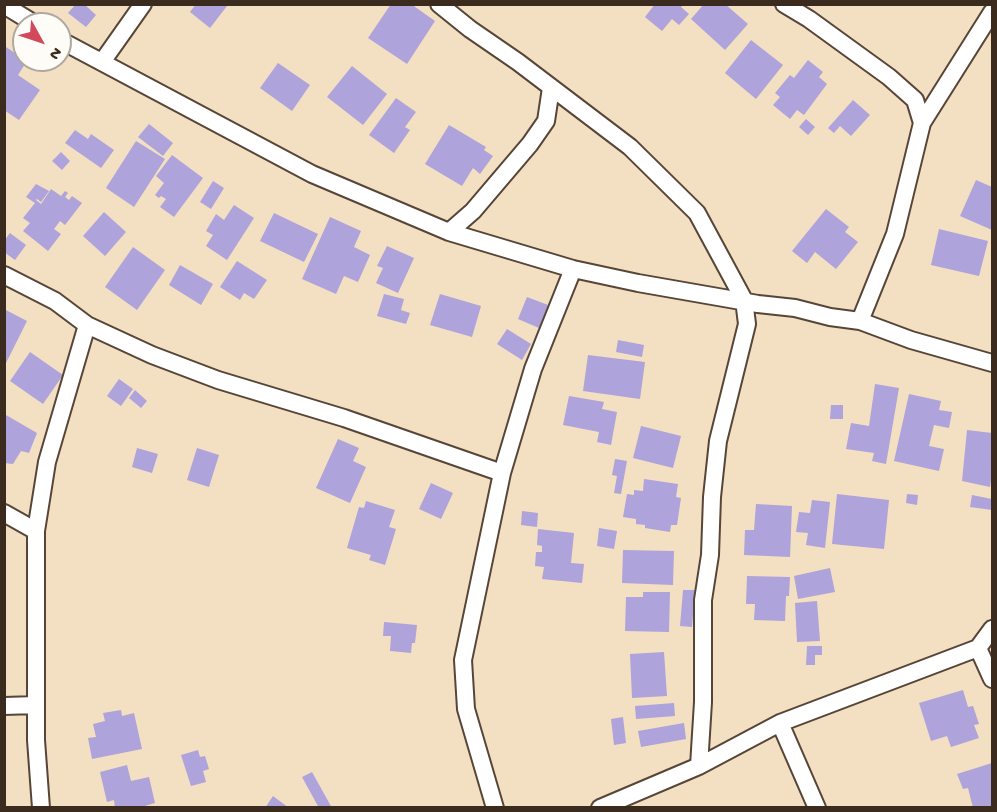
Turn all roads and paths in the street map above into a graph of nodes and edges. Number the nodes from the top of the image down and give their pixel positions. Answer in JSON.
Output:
{"nodes":[{"id":1,"x":143,"y":4,"type":"edge"},
{"id":2,"x":439,"y":4,"type":"edge"},
{"id":3,"x":783,"y":4,"type":"edge"},
{"id":4,"x":993,"y":12,"type":"edge"},
{"id":5,"x":72,"y":46,"type":"edge"},
{"id":6,"x":102,"y":62,"type":"junction"},
{"id":7,"x":551,"y":88,"type":"junction"},
{"id":8,"x":922,"y":123,"type":"junction"},
{"id":9,"x":449,"y":232,"type":"junction"},
{"id":10,"x":573,"y":269,"type":"junction"},
{"id":11,"x":4,"y":274,"type":"edge"},
{"id":12,"x":744,"y":300,"type":"junction"},
{"id":13,"x":860,"y":321,"type":"junction"},
{"id":14,"x":87,"y":325,"type":"junction"},
{"id":15,"x":993,"y":363,"type":"edge"},
{"id":16,"x":502,"y":473,"type":"junction"},
{"id":17,"x":4,"y":513,"type":"edge"},
{"id":18,"x":36,"y":531,"type":"junction"},
{"id":19,"x":993,"y":629,"type":"edge"},
{"id":20,"x":978,"y":648,"type":"junction"},
{"id":21,"x":993,"y":680,"type":"edge"},
{"id":22,"x":36,"y":705,"type":"junction"},
{"id":23,"x":4,"y":706,"type":"edge"},
{"id":24,"x":780,"y":723,"type":"junction"},
{"id":25,"x":699,"y":766,"type":"junction"},
{"id":26,"x":41,"y":807,"type":"edge"},
{"id":27,"x":495,"y":807,"type":"edge"},
{"id":28,"x":600,"y":807,"type":"edge"},
{"id":29,"x":817,"y":807,"type":"edge"}],
"edges":[{"from":1,"to":6,"type":"street"},
{"from":2,"to":7,"type":"street"},
{"from":3,"to":8,"type":"street"},
{"from":4,"to":8,"type":"street"},
{"from":5,"to":6,"type":"street"},
{"from":6,"to":9,"type":"street"},
{"from":7,"to":9,"type":"street"},
{"from":7,"to":12,"type":"street"},
{"from":8,"to":13,"type":"street"},
{"from":9,"to":10,"type":"street"},
{"from":10,"to":12,"type":"street"},
{"from":10,"to":16,"type":"street"},
{"from":11,"to":14,"type":"street"},
{"from":12,"to":13,"type":"street"},
{"from":12,"to":25,"type":"street"},
{"from":13,"to":15,"type":"street"},
{"from":14,"to":16,"type":"street"},
{"from":14,"to":18,"type":"street"},
{"from":16,"to":27,"type":"street"},
{"from":17,"to":18,"type":"street"},
{"from":18,"to":22,"type":"street"},
{"from":19,"to":20,"type":"street"},
{"from":20,"to":21,"type":"street"},
{"from":20,"to":24,"type":"street"},
{"from":22,"to":23,"type":"street"},
{"from":22,"to":26,"type":"street"},
{"from":24,"to":25,"type":"street"},
{"from":24,"to":29,"type":"street"},
{"from":25,"to":28,"type":"street"}]}
